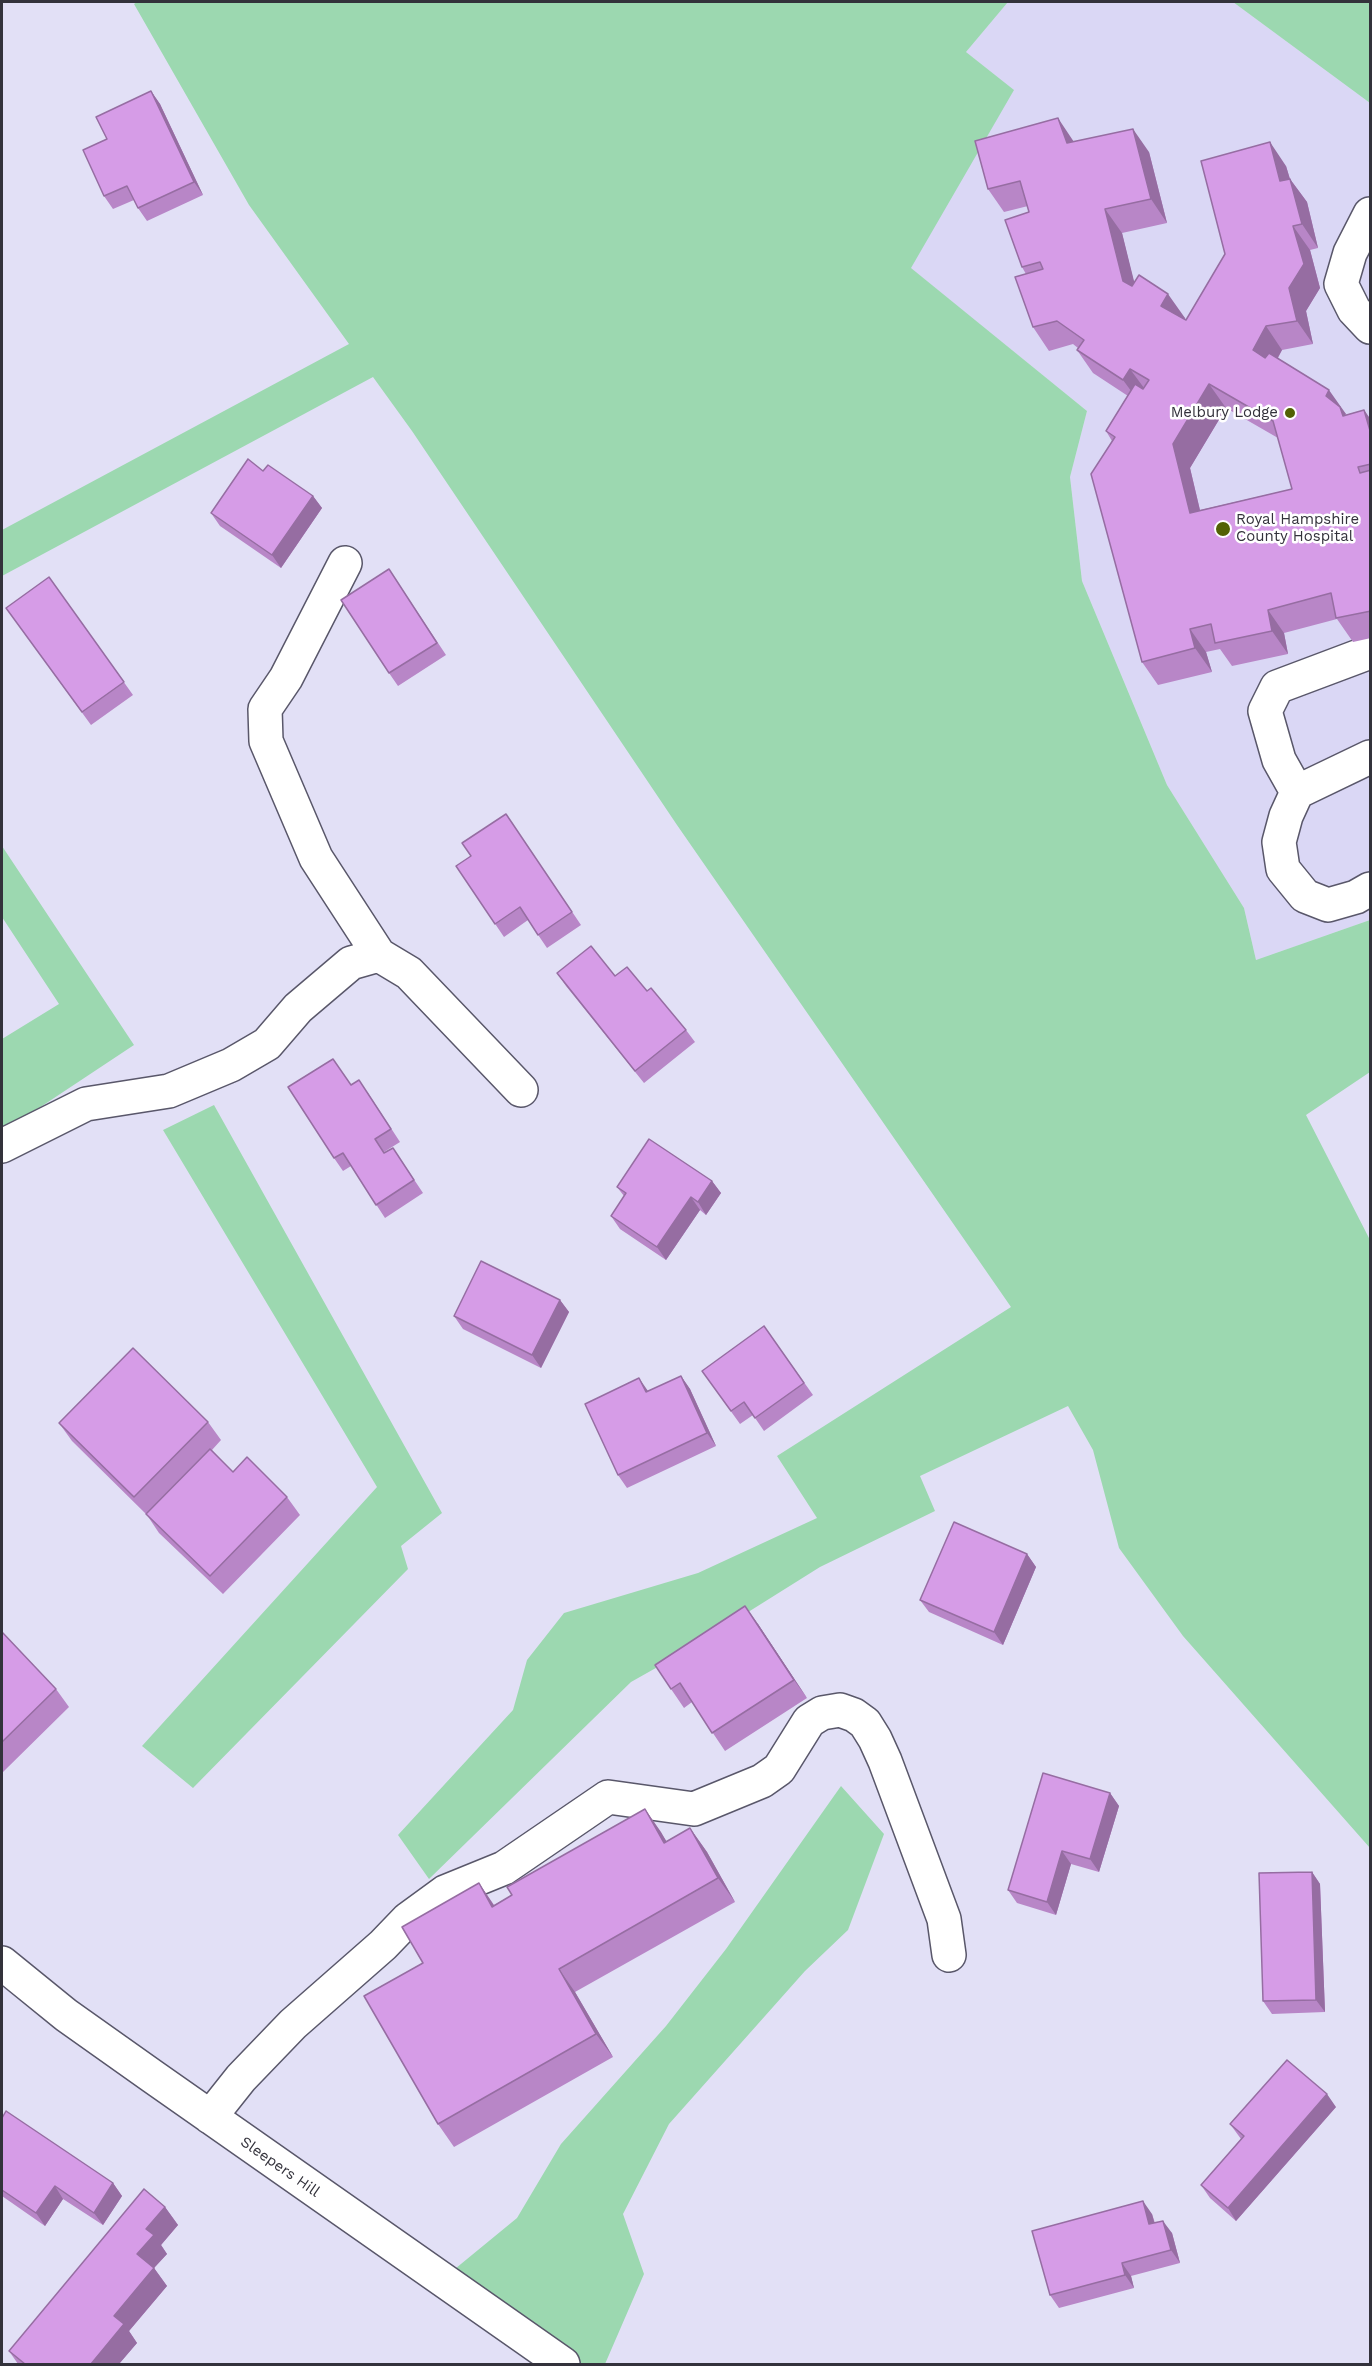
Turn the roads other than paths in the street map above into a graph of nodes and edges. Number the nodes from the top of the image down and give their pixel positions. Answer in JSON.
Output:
{"nodes":[{"id":1,"x":1371,"y":214,"type":"edge"},
{"id":2,"x":1371,"y":327,"type":"edge"},
{"id":3,"x":345,"y":563,"type":"dead end"},
{"id":4,"x":1371,"y":652,"type":"edge"},
{"id":5,"x":1371,"y":757,"type":"edge"},
{"id":6,"x":1297,"y":792,"type":"junction"},
{"id":7,"x":1371,"y":889,"type":"edge"},
{"id":8,"x":379,"y":956,"type":"junction"},
{"id":9,"x":521,"y":1090,"type":"dead end"},
{"id":10,"x":2,"y":1146,"type":"edge"},
{"id":11,"x":949,"y":1955,"type":"dead end"},
{"id":12,"x":2,"y":1963,"type":"edge"},
{"id":13,"x":210,"y":2117,"type":"junction"},
{"id":14,"x":563,"y":2364,"type":"edge"}],
"edges":[{"from":1,"to":2,"type":"street"},
{"from":3,"to":8,"type":"street"},
{"from":4,"to":6,"type":"street"},
{"from":5,"to":6,"type":"street"},
{"from":6,"to":7,"type":"street"},
{"from":8,"to":9,"type":"street"},
{"from":8,"to":10,"type":"street"},
{"from":11,"to":13,"type":"street"},
{"from":12,"to":13,"type":"street","name":"Sleepers Hill"},
{"from":13,"to":14,"type":"street","name":"Sleepers Hill"}]}
